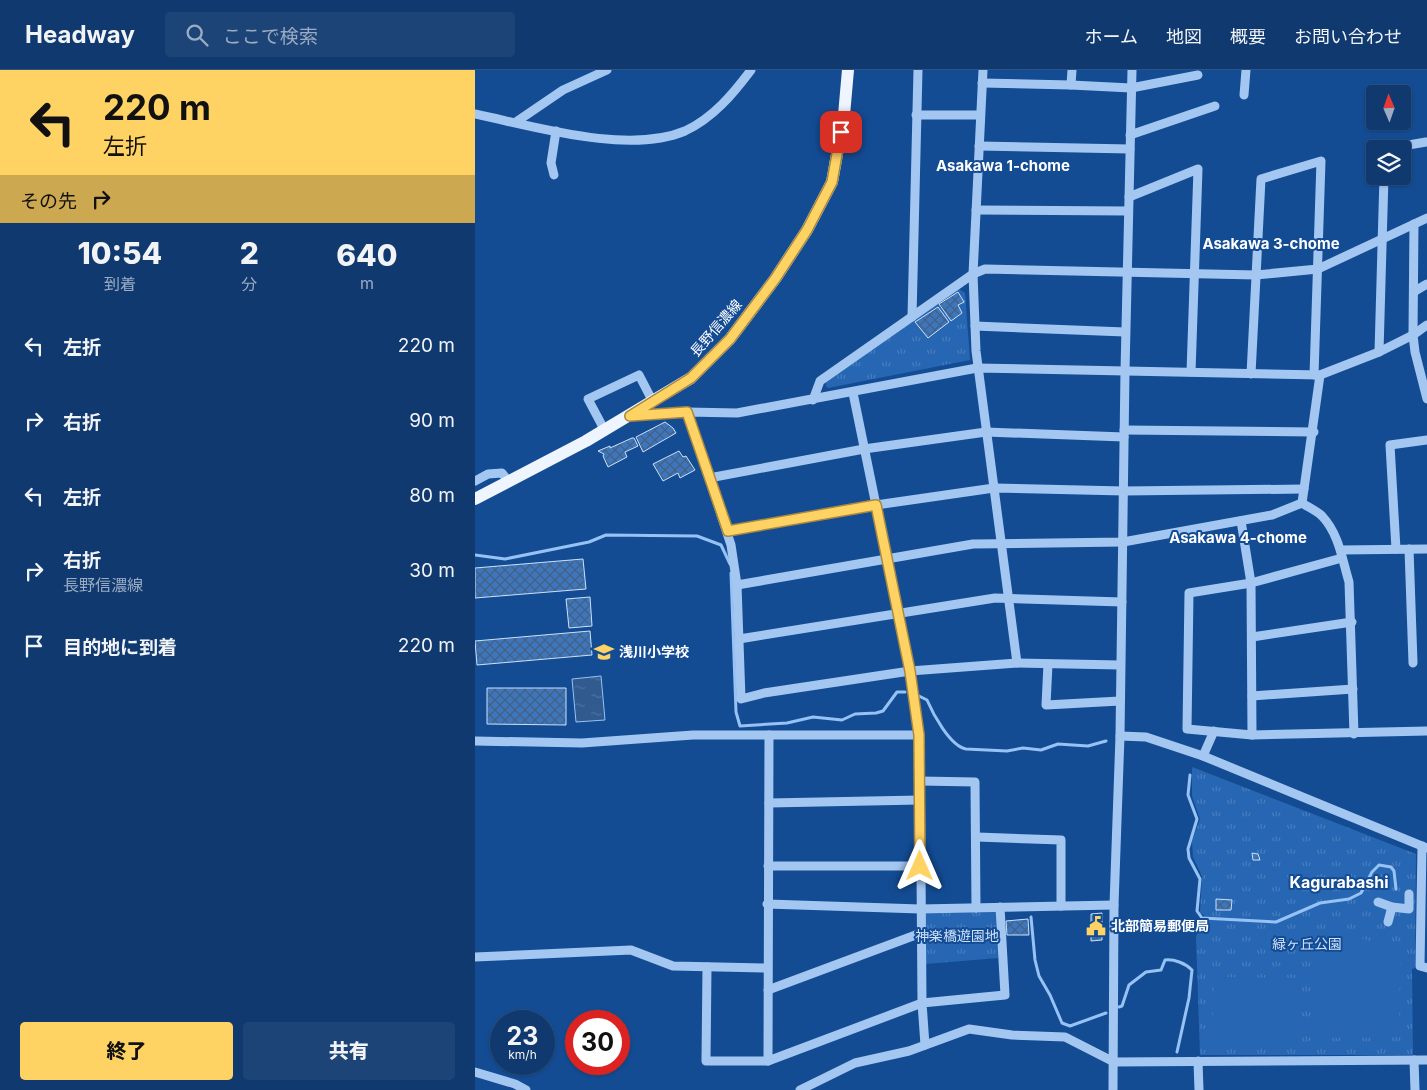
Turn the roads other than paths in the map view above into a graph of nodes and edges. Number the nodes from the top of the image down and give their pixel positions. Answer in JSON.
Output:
{"nodes":[{"id":1,"x":607,"y":70,"type":"edge"},
{"id":2,"x":751,"y":70,"type":"edge"},
{"id":3,"x":848,"y":70,"type":"edge"},
{"id":4,"x":918,"y":70,"type":"edge"},
{"id":5,"x":983,"y":70,"type":"edge"},
{"id":6,"x":1072,"y":70,"type":"edge"},
{"id":7,"x":1132,"y":70,"type":"edge"},
{"id":8,"x":1246,"y":70,"type":"edge"},
{"id":9,"x":1198,"y":75,"type":"dead end"},
{"id":10,"x":982,"y":83,"type":"junction"},
{"id":11,"x":1071,"y":85,"type":"junction"},
{"id":12,"x":1131,"y":88,"type":"junction"},
{"id":13,"x":1244,"y":96,"type":"dead end"},
{"id":14,"x":1215,"y":106,"type":"dead end"},
{"id":15,"x":475,"y":114,"type":"edge"},
{"id":16,"x":916,"y":115,"type":"junction"},
{"id":17,"x":980,"y":115,"type":"junction"},
{"id":18,"x":516,"y":122,"type":"junction"},
{"id":19,"x":556,"y":131,"type":"junction"},
{"id":20,"x":1130,"y":135,"type":"junction"},
{"id":21,"x":1426,"y":142,"type":"edge"},
{"id":22,"x":1411,"y":145,"type":"edge"},
{"id":23,"x":979,"y":146,"type":"junction"},
{"id":24,"x":1130,"y":149,"type":"junction"},
{"id":25,"x":554,"y":175,"type":"dead end"},
{"id":26,"x":1384,"y":185,"type":"edge"},
{"id":27,"x":1129,"y":198,"type":"junction"},
{"id":28,"x":976,"y":210,"type":"junction"},
{"id":29,"x":1128,"y":211,"type":"junction"},
{"id":30,"x":1427,"y":218,"type":"edge"},
{"id":31,"x":1415,"y":224,"type":"junction"},
{"id":32,"x":1381,"y":241,"type":"junction"},
{"id":33,"x":1318,"y":269,"type":"junction"},
{"id":34,"x":1127,"y":273,"type":"junction"},
{"id":35,"x":973,"y":274,"type":"junction"},
{"id":36,"x":1194,"y":274,"type":"junction"},
{"id":37,"x":1256,"y":275,"type":"junction"},
{"id":38,"x":1427,"y":284,"type":"edge"},
{"id":39,"x":1415,"y":291,"type":"junction"},
{"id":40,"x":912,"y":316,"type":"junction"},
{"id":41,"x":1427,"y":325,"type":"edge"},
{"id":42,"x":975,"y":326,"type":"junction"},
{"id":43,"x":1125,"y":332,"type":"junction"},
{"id":44,"x":1413,"y":335,"type":"junction"},
{"id":45,"x":1379,"y":352,"type":"junction"},
{"id":46,"x":977,"y":368,"type":"junction"},
{"id":47,"x":1125,"y":371,"type":"junction"},
{"id":48,"x":1191,"y":372,"type":"junction"},
{"id":49,"x":1251,"y":374,"type":"junction"},
{"id":50,"x":1317,"y":375,"type":"junction"},
{"id":51,"x":853,"y":393,"type":"junction"},
{"id":52,"x":1427,"y":399,"type":"edge"},
{"id":53,"x":813,"y":400,"type":"junction"},
{"id":54,"x":653,"y":402,"type":"junction"},
{"id":55,"x":687,"y":412,"type":"junction"},
{"id":56,"x":630,"y":416,"type":"junction"},
{"id":57,"x":605,"y":430,"type":"junction"},
{"id":58,"x":986,"y":432,"type":"junction"},
{"id":59,"x":1314,"y":432,"type":"junction"},
{"id":60,"x":1124,"y":433,"type":"junction"},
{"id":61,"x":1427,"y":440,"type":"edge"},
{"id":62,"x":864,"y":449,"type":"junction"},
{"id":63,"x":709,"y":478,"type":"junction"},
{"id":64,"x":475,"y":481,"type":"edge"},
{"id":65,"x":509,"y":482,"type":"junction"},
{"id":66,"x":993,"y":488,"type":"junction"},
{"id":67,"x":1304,"y":490,"type":"junction"},
{"id":68,"x":1124,"y":491,"type":"junction"},
{"id":69,"x":475,"y":499,"type":"edge"},
{"id":70,"x":1302,"y":504,"type":"junction"},
{"id":71,"x":876,"y":505,"type":"junction"},
{"id":72,"x":1241,"y":521,"type":"junction"},
{"id":73,"x":728,"y":531,"type":"junction"},
{"id":74,"x":1123,"y":542,"type":"junction"},
{"id":75,"x":1001,"y":543,"type":"junction"},
{"id":76,"x":1397,"y":549,"type":"junction"},
{"id":77,"x":1409,"y":549,"type":"junction"},
{"id":78,"x":1427,"y":549,"type":"edge"},
{"id":79,"x":1342,"y":554,"type":"junction"},
{"id":80,"x":887,"y":558,"type":"junction"},
{"id":81,"x":1251,"y":583,"type":"junction"},
{"id":82,"x":737,"y":585,"type":"junction"},
{"id":83,"x":1009,"y":599,"type":"junction"},
{"id":84,"x":1122,"y":602,"type":"junction"},
{"id":85,"x":898,"y":613,"type":"junction"},
{"id":86,"x":1352,"y":622,"type":"junction"},
{"id":87,"x":1252,"y":637,"type":"junction"},
{"id":88,"x":739,"y":639,"type":"junction"},
{"id":89,"x":1017,"y":663,"type":"junction"},
{"id":90,"x":1413,"y":663,"type":"dead end"},
{"id":91,"x":1048,"y":664,"type":"junction"},
{"id":92,"x":1120,"y":666,"type":"junction"},
{"id":93,"x":910,"y":671,"type":"junction"},
{"id":94,"x":1353,"y":689,"type":"junction"},
{"id":95,"x":1252,"y":696,"type":"junction"},
{"id":96,"x":1120,"y":701,"type":"junction"},
{"id":97,"x":1213,"y":731,"type":"junction"},
{"id":98,"x":1427,"y":731,"type":"edge"},
{"id":99,"x":769,"y":734,"type":"junction"},
{"id":100,"x":1354,"y":734,"type":"junction"},
{"id":101,"x":919,"y":735,"type":"junction"},
{"id":102,"x":1252,"y":735,"type":"junction"},
{"id":103,"x":1120,"y":736,"type":"junction"},
{"id":104,"x":475,"y":741,"type":"edge"},
{"id":105,"x":1203,"y":756,"type":"junction"},
{"id":106,"x":920,"y":782,"type":"junction"},
{"id":107,"x":920,"y":800,"type":"junction"},
{"id":108,"x":769,"y":803,"type":"junction"},
{"id":109,"x":977,"y":837,"type":"junction"},
{"id":110,"x":1424,"y":847,"type":"edge"},
{"id":111,"x":768,"y":866,"type":"junction"},
{"id":112,"x":920,"y":866,"type":"junction"},
{"id":113,"x":1409,"y":894,"type":"dead end"},
{"id":114,"x":1378,"y":902,"type":"dead end"},
{"id":115,"x":767,"y":904,"type":"junction"},
{"id":116,"x":1115,"y":905,"type":"junction"},
{"id":117,"x":1061,"y":906,"type":"junction"},
{"id":118,"x":1000,"y":907,"type":"junction"},
{"id":119,"x":1392,"y":907,"type":"junction"},
{"id":120,"x":976,"y":908,"type":"junction"},
{"id":121,"x":920,"y":909,"type":"junction"},
{"id":122,"x":1388,"y":922,"type":"dead end"},
{"id":123,"x":1423,"y":930,"type":"edge"},
{"id":124,"x":921,"y":933,"type":"junction"},
{"id":125,"x":475,"y":957,"type":"edge"},
{"id":126,"x":707,"y":967,"type":"junction"},
{"id":127,"x":767,"y":968,"type":"junction"},
{"id":128,"x":1427,"y":968,"type":"edge"},
{"id":129,"x":767,"y":990,"type":"junction"},
{"id":130,"x":922,"y":1003,"type":"junction"},
{"id":131,"x":925,"y":1045,"type":"junction"},
{"id":132,"x":1414,"y":1060,"type":"junction"},
{"id":133,"x":1427,"y":1060,"type":"edge"},
{"id":134,"x":768,"y":1061,"type":"junction"},
{"id":135,"x":1198,"y":1061,"type":"junction"},
{"id":136,"x":1114,"y":1062,"type":"junction"},
{"id":137,"x":475,"y":1072,"type":"edge"},
{"id":138,"x":526,"y":1090,"type":"edge"},
{"id":139,"x":800,"y":1090,"type":"edge"},
{"id":140,"x":1113,"y":1090,"type":"edge"},
{"id":141,"x":1199,"y":1090,"type":"edge"},
{"id":142,"x":1415,"y":1090,"type":"edge"}],
"edges":[{"from":1,"to":18,"type":"street"},
{"from":2,"to":19,"type":"street"},
{"from":3,"to":54,"type":"main road","name":"長野信濃線"},
{"from":4,"to":16,"type":"street"},
{"from":5,"to":10,"type":"street"},
{"from":6,"to":11,"type":"street"},
{"from":7,"to":12,"type":"street"},
{"from":8,"to":13,"type":"street"},
{"from":9,"to":12,"type":"street"},
{"from":10,"to":11,"type":"street"},
{"from":10,"to":17,"type":"street"},
{"from":11,"to":12,"type":"street"},
{"from":12,"to":20,"type":"street"},
{"from":14,"to":20,"type":"street"},
{"from":15,"to":18,"type":"street"},
{"from":16,"to":17,"type":"street"},
{"from":16,"to":40,"type":"street"},
{"from":17,"to":23,"type":"street"},
{"from":18,"to":19,"type":"street"},
{"from":19,"to":25,"type":"street"},
{"from":20,"to":24,"type":"street"},
{"from":21,"to":22,"type":"street"},
{"from":23,"to":24,"type":"street"},
{"from":23,"to":28,"type":"street"},
{"from":24,"to":27,"type":"street"},
{"from":26,"to":32,"type":"street"},
{"from":27,"to":29,"type":"street"},
{"from":27,"to":36,"type":"street"},
{"from":28,"to":29,"type":"street"},
{"from":28,"to":35,"type":"street"},
{"from":29,"to":34,"type":"street"},
{"from":30,"to":31,"type":"street"},
{"from":31,"to":32,"type":"street"},
{"from":31,"to":39,"type":"street"},
{"from":32,"to":33,"type":"street"},
{"from":32,"to":45,"type":"street"},
{"from":33,"to":37,"type":"street"},
{"from":33,"to":37,"type":"street"},
{"from":33,"to":50,"type":"street"},
{"from":34,"to":35,"type":"street"},
{"from":34,"to":36,"type":"street"},
{"from":34,"to":43,"type":"street"},
{"from":35,"to":40,"type":"street"},
{"from":35,"to":42,"type":"street"},
{"from":36,"to":37,"type":"street"},
{"from":36,"to":48,"type":"street"},
{"from":37,"to":49,"type":"street"},
{"from":38,"to":39,"type":"street"},
{"from":39,"to":44,"type":"street"},
{"from":40,"to":53,"type":"street"},
{"from":41,"to":44,"type":"street"},
{"from":42,"to":43,"type":"street"},
{"from":42,"to":46,"type":"street"},
{"from":43,"to":47,"type":"street"},
{"from":44,"to":45,"type":"street"},
{"from":44,"to":52,"type":"street"},
{"from":45,"to":50,"type":"street"},
{"from":46,"to":47,"type":"street"},
{"from":46,"to":51,"type":"street"},
{"from":46,"to":58,"type":"street"},
{"from":47,"to":48,"type":"street"},
{"from":47,"to":60,"type":"street"},
{"from":48,"to":49,"type":"street"},
{"from":49,"to":50,"type":"street"},
{"from":50,"to":59,"type":"street"},
{"from":51,"to":53,"type":"street"},
{"from":51,"to":62,"type":"street"},
{"from":53,"to":55,"type":"street"},
{"from":54,"to":56,"type":"main road","name":"長野信濃線"},
{"from":54,"to":57,"type":"street"},
{"from":55,"to":56,"type":"street"},
{"from":55,"to":63,"type":"street"},
{"from":56,"to":57,"type":"main road","name":"長野信濃線"},
{"from":57,"to":65,"type":"main road","name":"長野信濃線"},
{"from":58,"to":60,"type":"street"},
{"from":58,"to":62,"type":"street"},
{"from":58,"to":66,"type":"street"},
{"from":59,"to":60,"type":"street"},
{"from":59,"to":67,"type":"street"},
{"from":60,"to":68,"type":"street"},
{"from":61,"to":76,"type":"street"},
{"from":62,"to":63,"type":"street"},
{"from":62,"to":71,"type":"street"},
{"from":63,"to":73,"type":"street"},
{"from":64,"to":65,"type":"street"},
{"from":65,"to":69,"type":"main road","name":"長野信濃線"},
{"from":66,"to":68,"type":"street"},
{"from":66,"to":71,"type":"street"},
{"from":66,"to":75,"type":"street"},
{"from":67,"to":68,"type":"street"},
{"from":67,"to":70,"type":"street"},
{"from":68,"to":74,"type":"street"},
{"from":70,"to":72,"type":"street"},
{"from":70,"to":79,"type":"street"},
{"from":71,"to":73,"type":"street"},
{"from":71,"to":80,"type":"street"},
{"from":72,"to":74,"type":"street"},
{"from":72,"to":81,"type":"street"},
{"from":73,"to":82,"type":"street"},
{"from":74,"to":75,"type":"street"},
{"from":74,"to":84,"type":"street"},
{"from":75,"to":80,"type":"street"},
{"from":75,"to":83,"type":"street"},
{"from":76,"to":77,"type":"street"},
{"from":76,"to":79,"type":"street"},
{"from":77,"to":78,"type":"street"},
{"from":77,"to":90,"type":"street"},
{"from":79,"to":81,"type":"street"},
{"from":79,"to":86,"type":"street"},
{"from":80,"to":82,"type":"street"},
{"from":80,"to":85,"type":"street"},
{"from":81,"to":87,"type":"street"},
{"from":81,"to":97,"type":"street"},
{"from":82,"to":88,"type":"street"},
{"from":83,"to":84,"type":"street"},
{"from":83,"to":85,"type":"street"},
{"from":83,"to":89,"type":"street"},
{"from":84,"to":92,"type":"street"},
{"from":85,"to":88,"type":"street"},
{"from":85,"to":93,"type":"street"},
{"from":86,"to":87,"type":"street"},
{"from":86,"to":94,"type":"street"},
{"from":87,"to":95,"type":"street"},
{"from":88,"to":93,"type":"street"},
{"from":89,"to":91,"type":"street"},
{"from":89,"to":93,"type":"street"},
{"from":91,"to":92,"type":"street"},
{"from":91,"to":96,"type":"street"},
{"from":92,"to":96,"type":"street"},
{"from":93,"to":101,"type":"street"},
{"from":94,"to":95,"type":"street"},
{"from":94,"to":100,"type":"street"},
{"from":95,"to":102,"type":"street"},
{"from":96,"to":103,"type":"street"},
{"from":97,"to":102,"type":"street"},
{"from":97,"to":105,"type":"street"},
{"from":98,"to":100,"type":"street"},
{"from":99,"to":101,"type":"street"},
{"from":99,"to":104,"type":"street"},
{"from":99,"to":108,"type":"street"},
{"from":100,"to":102,"type":"street"},
{"from":101,"to":106,"type":"street"},
{"from":103,"to":105,"type":"street"},
{"from":103,"to":116,"type":"street"},
{"from":105,"to":110,"type":"street"},
{"from":106,"to":107,"type":"street"},
{"from":106,"to":109,"type":"street"},
{"from":107,"to":108,"type":"street"},
{"from":107,"to":112,"type":"street"},
{"from":108,"to":111,"type":"street"},
{"from":109,"to":117,"type":"street"},
{"from":109,"to":120,"type":"street"},
{"from":110,"to":123,"type":"street"},
{"from":111,"to":112,"type":"street"},
{"from":111,"to":115,"type":"street"},
{"from":112,"to":121,"type":"street"},
{"from":113,"to":119,"type":"street"},
{"from":114,"to":119,"type":"street"},
{"from":115,"to":121,"type":"street"},
{"from":115,"to":127,"type":"street"},
{"from":116,"to":117,"type":"street"},
{"from":116,"to":136,"type":"street"},
{"from":117,"to":118,"type":"street"},
{"from":118,"to":120,"type":"street"},
{"from":118,"to":130,"type":"street"},
{"from":119,"to":122,"type":"street"},
{"from":120,"to":121,"type":"street"},
{"from":121,"to":124,"type":"street"},
{"from":123,"to":128,"type":"street"},
{"from":124,"to":129,"type":"street"},
{"from":124,"to":130,"type":"street"},
{"from":125,"to":126,"type":"street"},
{"from":126,"to":127,"type":"street"},
{"from":126,"to":134,"type":"street"},
{"from":127,"to":129,"type":"street"},
{"from":129,"to":134,"type":"street"},
{"from":130,"to":131,"type":"street"},
{"from":130,"to":134,"type":"street"},
{"from":131,"to":136,"type":"street"},
{"from":131,"to":139,"type":"street"},
{"from":132,"to":133,"type":"street"},
{"from":132,"to":135,"type":"street"},
{"from":132,"to":142,"type":"street"},
{"from":135,"to":136,"type":"street"},
{"from":135,"to":141,"type":"street"},
{"from":136,"to":140,"type":"street"},
{"from":137,"to":138,"type":"street"}]}
